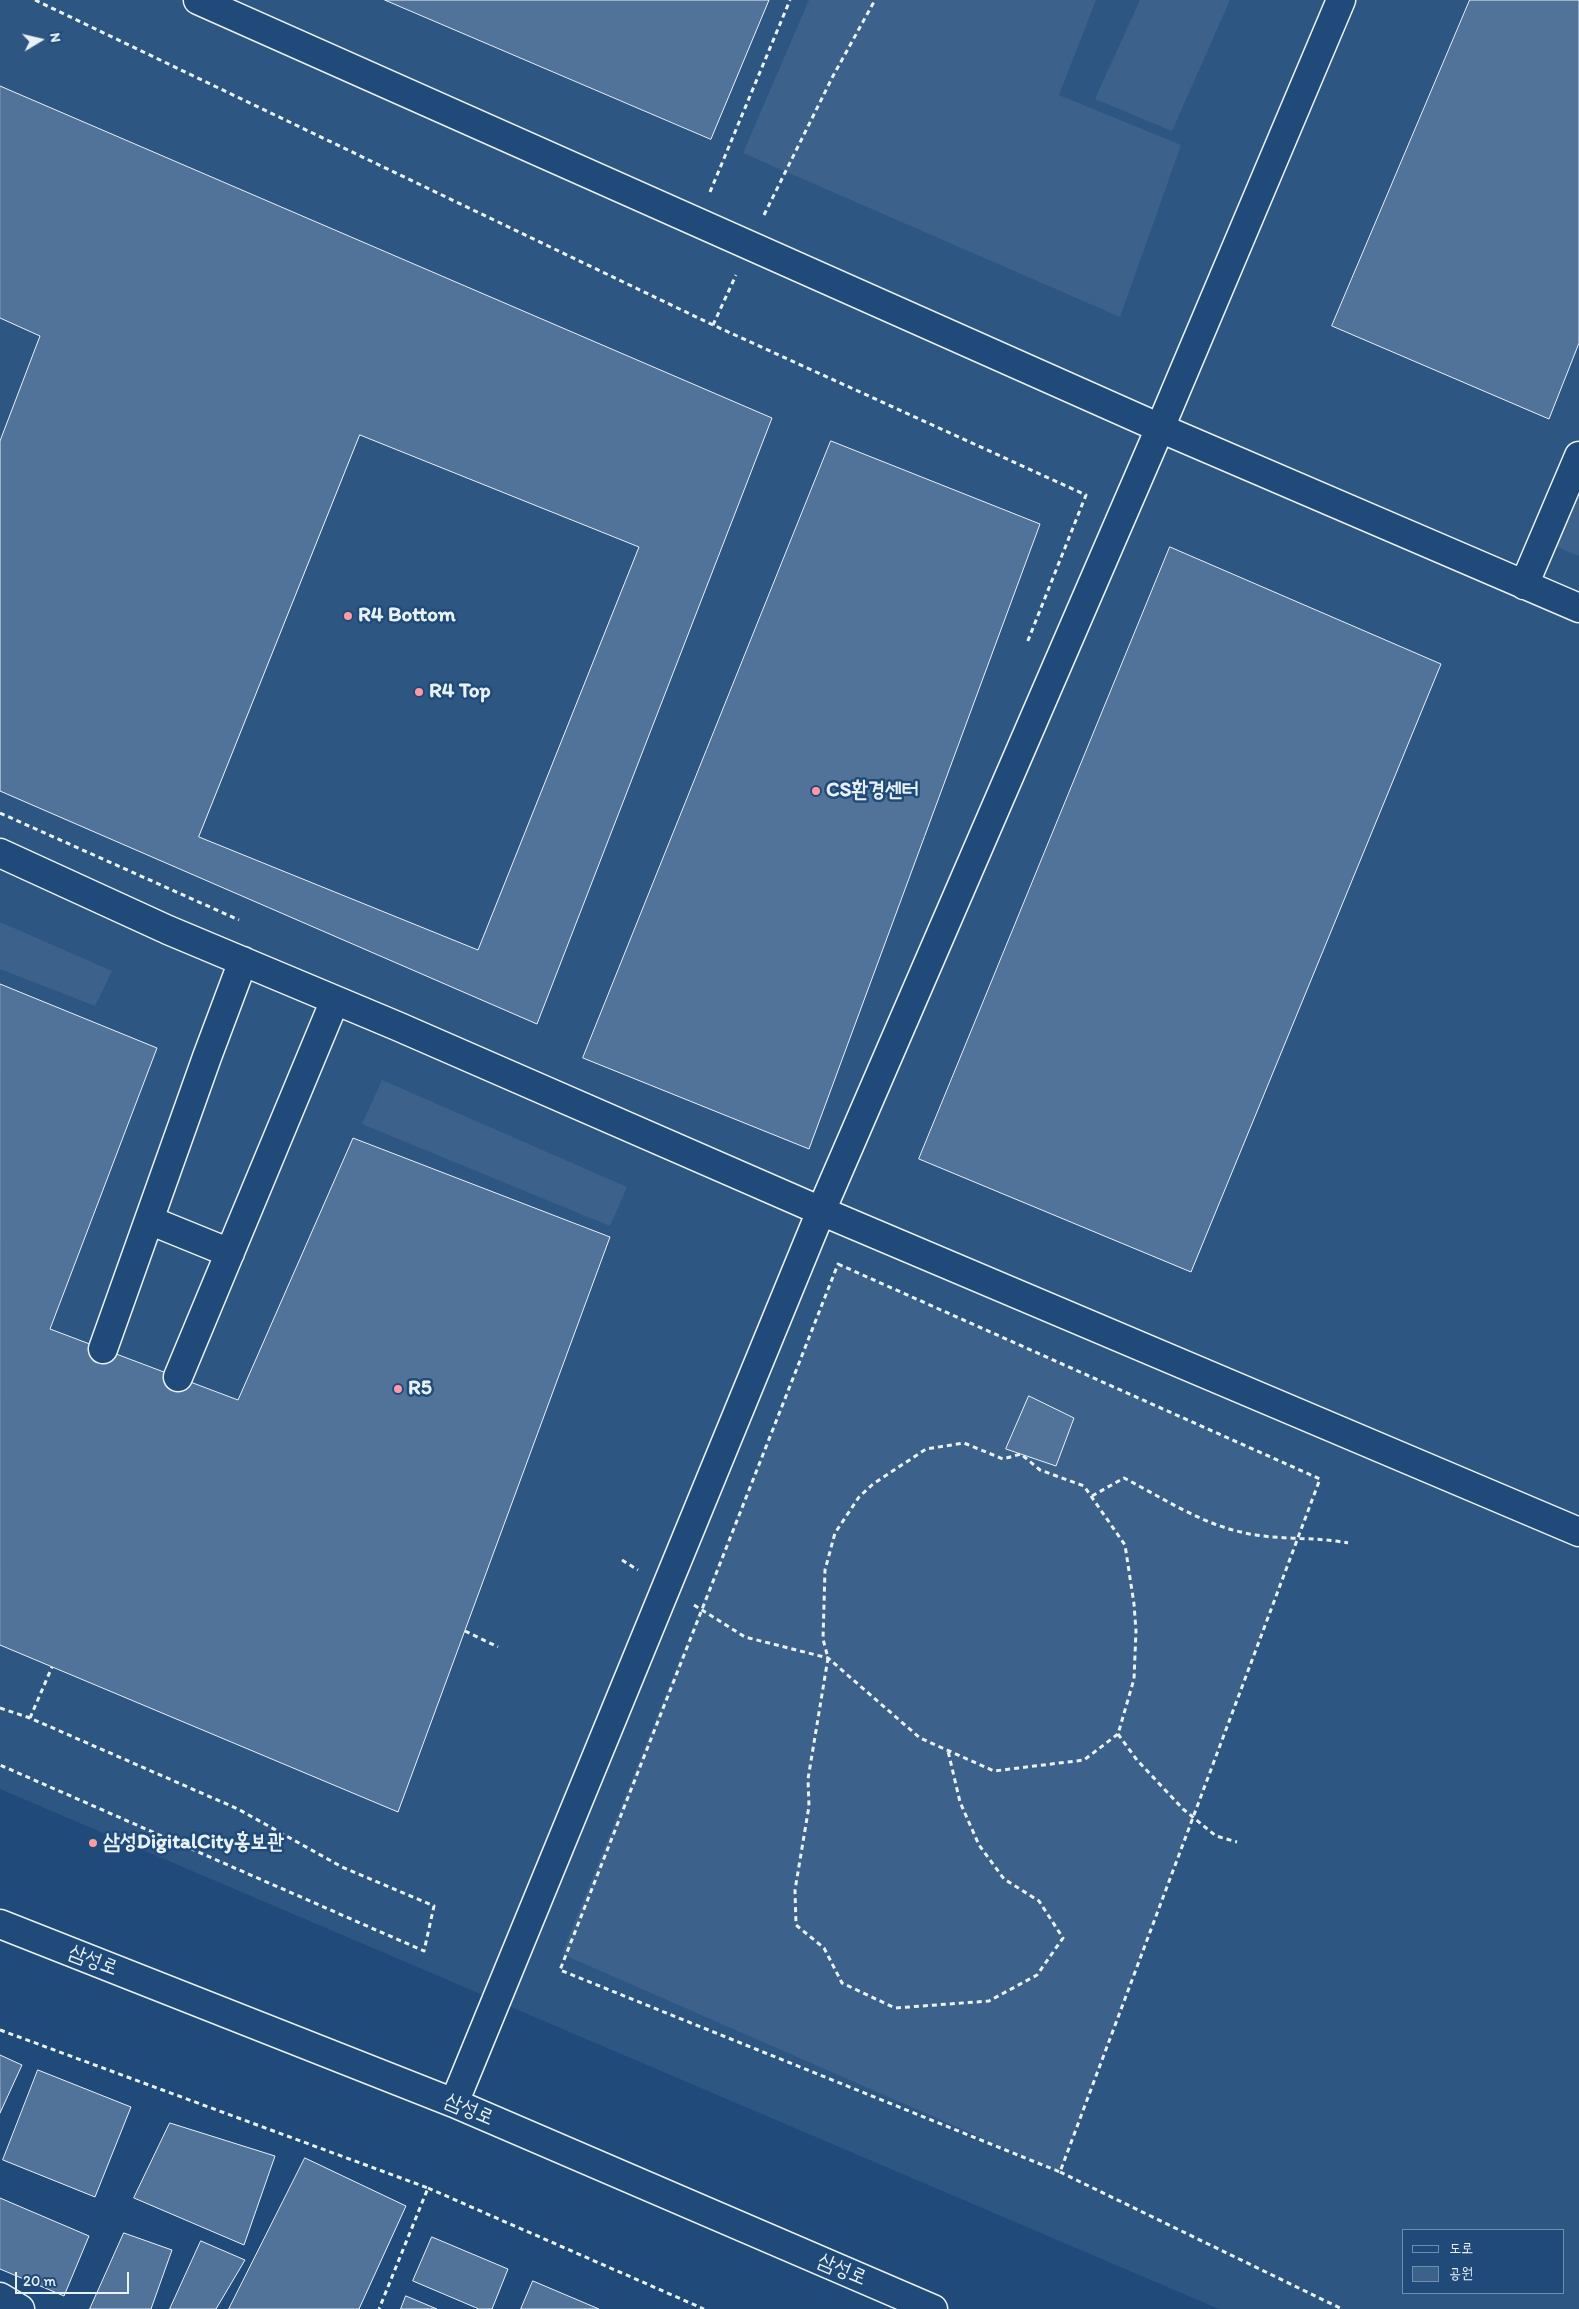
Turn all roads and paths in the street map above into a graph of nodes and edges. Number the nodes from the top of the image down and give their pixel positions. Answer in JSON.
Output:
{"nodes":[{"id":1,"x":35,"y":0,"type":"edge"},
{"id":2,"x":198,"y":0,"type":"edge"},
{"id":3,"x":790,"y":0,"type":"edge"},
{"id":4,"x":875,"y":0,"type":"edge"},
{"id":5,"x":1341,"y":0,"type":"edge"},
{"id":6,"x":697,"y":222,"type":"junction"},
{"id":7,"x":750,"y":246,"type":"junction"},
{"id":8,"x":713,"y":325,"type":"junction"},
{"id":9,"x":1160,"y":428,"type":"junction"},
{"id":10,"x":1579,"y":456,"type":"edge"},
{"id":11,"x":1524,"y":585,"type":"junction"},
{"id":12,"x":1579,"y":608,"type":"edge"},
{"id":13,"x":1024,"y":651,"type":"dead end"},
{"id":14,"x":0,"y":812,"type":"edge"},
{"id":15,"x":0,"y":854,"type":"edge"},
{"id":16,"x":248,"y":924,"type":"dead end"},
{"id":17,"x":243,"y":961,"type":"junction"},
{"id":18,"x":335,"y":1000,"type":"junction"},
{"id":19,"x":821,"y":1211,"type":"junction"},
{"id":20,"x":149,"y":1220,"type":"junction"},
{"id":21,"x":230,"y":1252,"type":"junction"},
{"id":22,"x":103,"y":1349,"type":"dead end"},
{"id":23,"x":178,"y":1377,"type":"dead end"},
{"id":24,"x":1092,"y":1496,"type":"junction"},
{"id":25,"x":1579,"y":1532,"type":"edge"},
{"id":26,"x":1298,"y":1539,"type":"junction"},
{"id":27,"x":1348,"y":1543,"type":"dead end"},
{"id":28,"x":622,"y":1560,"type":"dead end"},
{"id":29,"x":665,"y":1587,"type":"junction"},
{"id":30,"x":701,"y":1609,"type":"junction"},
{"id":31,"x":465,"y":1631,"type":"dead end"},
{"id":32,"x":498,"y":1647,"type":"dead end"},
{"id":33,"x":828,"y":1658,"type":"junction"},
{"id":34,"x":52,"y":1667,"type":"dead end"},
{"id":35,"x":0,"y":1708,"type":"edge"},
{"id":36,"x":30,"y":1718,"type":"junction"},
{"id":37,"x":1118,"y":1734,"type":"junction"},
{"id":38,"x":948,"y":1750,"type":"junction"},
{"id":39,"x":0,"y":1765,"type":"edge"},
{"id":40,"x":1194,"y":1818,"type":"junction"},
{"id":41,"x":1237,"y":1842,"type":"dead end"},
{"id":42,"x":0,"y":1924,"type":"edge"},
{"id":43,"x":0,"y":2030,"type":"edge"},
{"id":44,"x":454,"y":2102,"type":"junction"},
{"id":45,"x":1060,"y":2172,"type":"junction"},
{"id":46,"x":428,"y":2188,"type":"junction"},
{"id":47,"x":0,"y":2297,"type":"edge"},
{"id":48,"x":20,"y":2309,"type":"edge"},
{"id":49,"x":379,"y":2309,"type":"edge"},
{"id":50,"x":704,"y":2309,"type":"edge"},
{"id":51,"x":933,"y":2309,"type":"edge"},
{"id":52,"x":1342,"y":2309,"type":"edge"}],
"edges":[{"from":1,"to":8,"type":"path"},
{"from":2,"to":6,"type":"street"},
{"from":3,"to":6,"type":"path"},
{"from":4,"to":7,"type":"path"},
{"from":5,"to":9,"type":"street"},
{"from":6,"to":7,"type":"street"},
{"from":7,"to":8,"type":"path"},
{"from":7,"to":9,"type":"street"},
{"from":8,"to":13,"type":"path"},
{"from":9,"to":11,"type":"street"},
{"from":9,"to":19,"type":"street"},
{"from":10,"to":11,"type":"street"},
{"from":11,"to":12,"type":"street"},
{"from":14,"to":16,"type":"path"},
{"from":15,"to":17,"type":"street"},
{"from":17,"to":18,"type":"street"},
{"from":17,"to":20,"type":"street"},
{"from":18,"to":19,"type":"street"},
{"from":18,"to":21,"type":"street"},
{"from":19,"to":25,"type":"street"},
{"from":19,"to":29,"type":"street"},
{"from":20,"to":21,"type":"street"},
{"from":20,"to":22,"type":"street"},
{"from":21,"to":23,"type":"street"},
{"from":24,"to":26,"type":"path"},
{"from":24,"to":33,"type":"path"},
{"from":24,"to":37,"type":"path"},
{"from":26,"to":27,"type":"path"},
{"from":26,"to":30,"type":"path"},
{"from":26,"to":40,"type":"path"},
{"from":28,"to":29,"type":"path"},
{"from":29,"to":30,"type":"path"},
{"from":29,"to":44,"type":"street"},
{"from":30,"to":33,"type":"path"},
{"from":30,"to":45,"type":"path"},
{"from":31,"to":32,"type":"path"},
{"from":33,"to":38,"type":"path"},
{"from":33,"to":38,"type":"path"},
{"from":34,"to":36,"type":"path"},
{"from":35,"to":36,"type":"path"},
{"from":36,"to":39,"type":"path"},
{"from":37,"to":38,"type":"path"},
{"from":37,"to":40,"type":"path"},
{"from":40,"to":41,"type":"path"},
{"from":40,"to":45,"type":"path"},
{"from":42,"to":44,"type":"street","name":"삼성로"},
{"from":43,"to":46,"type":"path"},
{"from":44,"to":51,"type":"street","name":"삼성로"},
{"from":45,"to":52,"type":"path"},
{"from":46,"to":49,"type":"path"},
{"from":46,"to":50,"type":"path"},
{"from":47,"to":48,"type":"street"}]}
